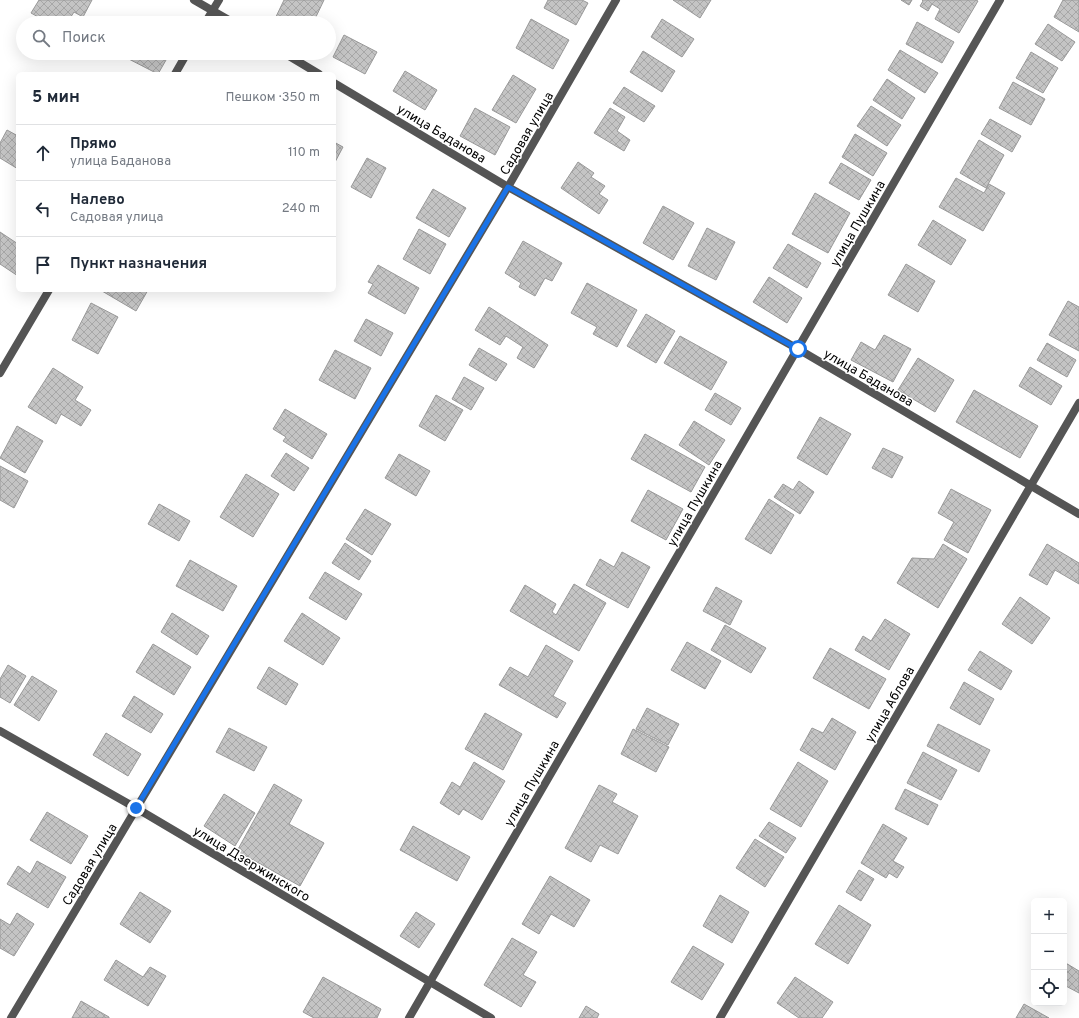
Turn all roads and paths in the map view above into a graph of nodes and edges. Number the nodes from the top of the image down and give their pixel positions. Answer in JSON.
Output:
{"nodes":[{"id":1,"x":194,"y":0,"type":"edge"},
{"id":2,"x":219,"y":0,"type":"edge"},
{"id":3,"x":616,"y":0,"type":"edge"},
{"id":4,"x":1000,"y":0,"type":"edge"},
{"id":5,"x":212,"y":10,"type":"junction"},
{"id":6,"x":209,"y":16,"type":"edge"},
{"id":7,"x":222,"y":16,"type":"edge"},
{"id":8,"x":183,"y":60,"type":"edge"},
{"id":9,"x":296,"y":60,"type":"edge"},
{"id":10,"x":176,"y":72,"type":"edge"},
{"id":11,"x":316,"y":72,"type":"edge"},
{"id":12,"x":336,"y":84,"type":"edge"},
{"id":13,"x":508,"y":187,"type":"junction"},
{"id":14,"x":48,"y":292,"type":"edge"},
{"id":15,"x":798,"y":349,"type":"junction"},
{"id":16,"x":0,"y":373,"type":"edge"},
{"id":17,"x":1079,"y":403,"type":"edge"},
{"id":18,"x":1030,"y":485,"type":"junction"},
{"id":19,"x":1079,"y":514,"type":"edge"},
{"id":20,"x":0,"y":731,"type":"edge"},
{"id":21,"x":136,"y":808,"type":"junction"},
{"id":22,"x":430,"y":982,"type":"junction"},
{"id":23,"x":11,"y":1018,"type":"edge"},
{"id":24,"x":409,"y":1018,"type":"edge"},
{"id":25,"x":491,"y":1018,"type":"edge"},
{"id":26,"x":720,"y":1018,"type":"edge"}],
"edges":[{"from":1,"to":5,"type":"street"},
{"from":2,"to":5,"type":"street"},
{"from":3,"to":13,"type":"street","name":"Садовая улица"},
{"from":4,"to":15,"type":"street","name":"улица Пушкина"},
{"from":5,"to":6,"type":"street"},
{"from":5,"to":7,"type":"street"},
{"from":8,"to":10,"type":"street"},
{"from":9,"to":11,"type":"street"},
{"from":12,"to":13,"type":"street","name":"улица Баданова"},
{"from":13,"to":15,"type":"street","name":"улица Баданова"},
{"from":13,"to":21,"type":"street","name":"Садовая улица"},
{"from":14,"to":16,"type":"street"},
{"from":15,"to":18,"type":"street","name":"улица Баданова"},
{"from":15,"to":22,"type":"street","name":"улица Пушкина"},
{"from":17,"to":18,"type":"street","name":"улица Аблова"},
{"from":18,"to":19,"type":"street","name":"улица Баданова"},
{"from":18,"to":26,"type":"street","name":"улица Аблова"},
{"from":20,"to":21,"type":"street","name":"улица Дзержинского"},
{"from":21,"to":22,"type":"street","name":"улица Дзержинского"},
{"from":21,"to":23,"type":"street","name":"Садовая улица"},
{"from":22,"to":24,"type":"street","name":"улица Пушкина"},
{"from":22,"to":25,"type":"street","name":"улица Дзержинского"}]}
